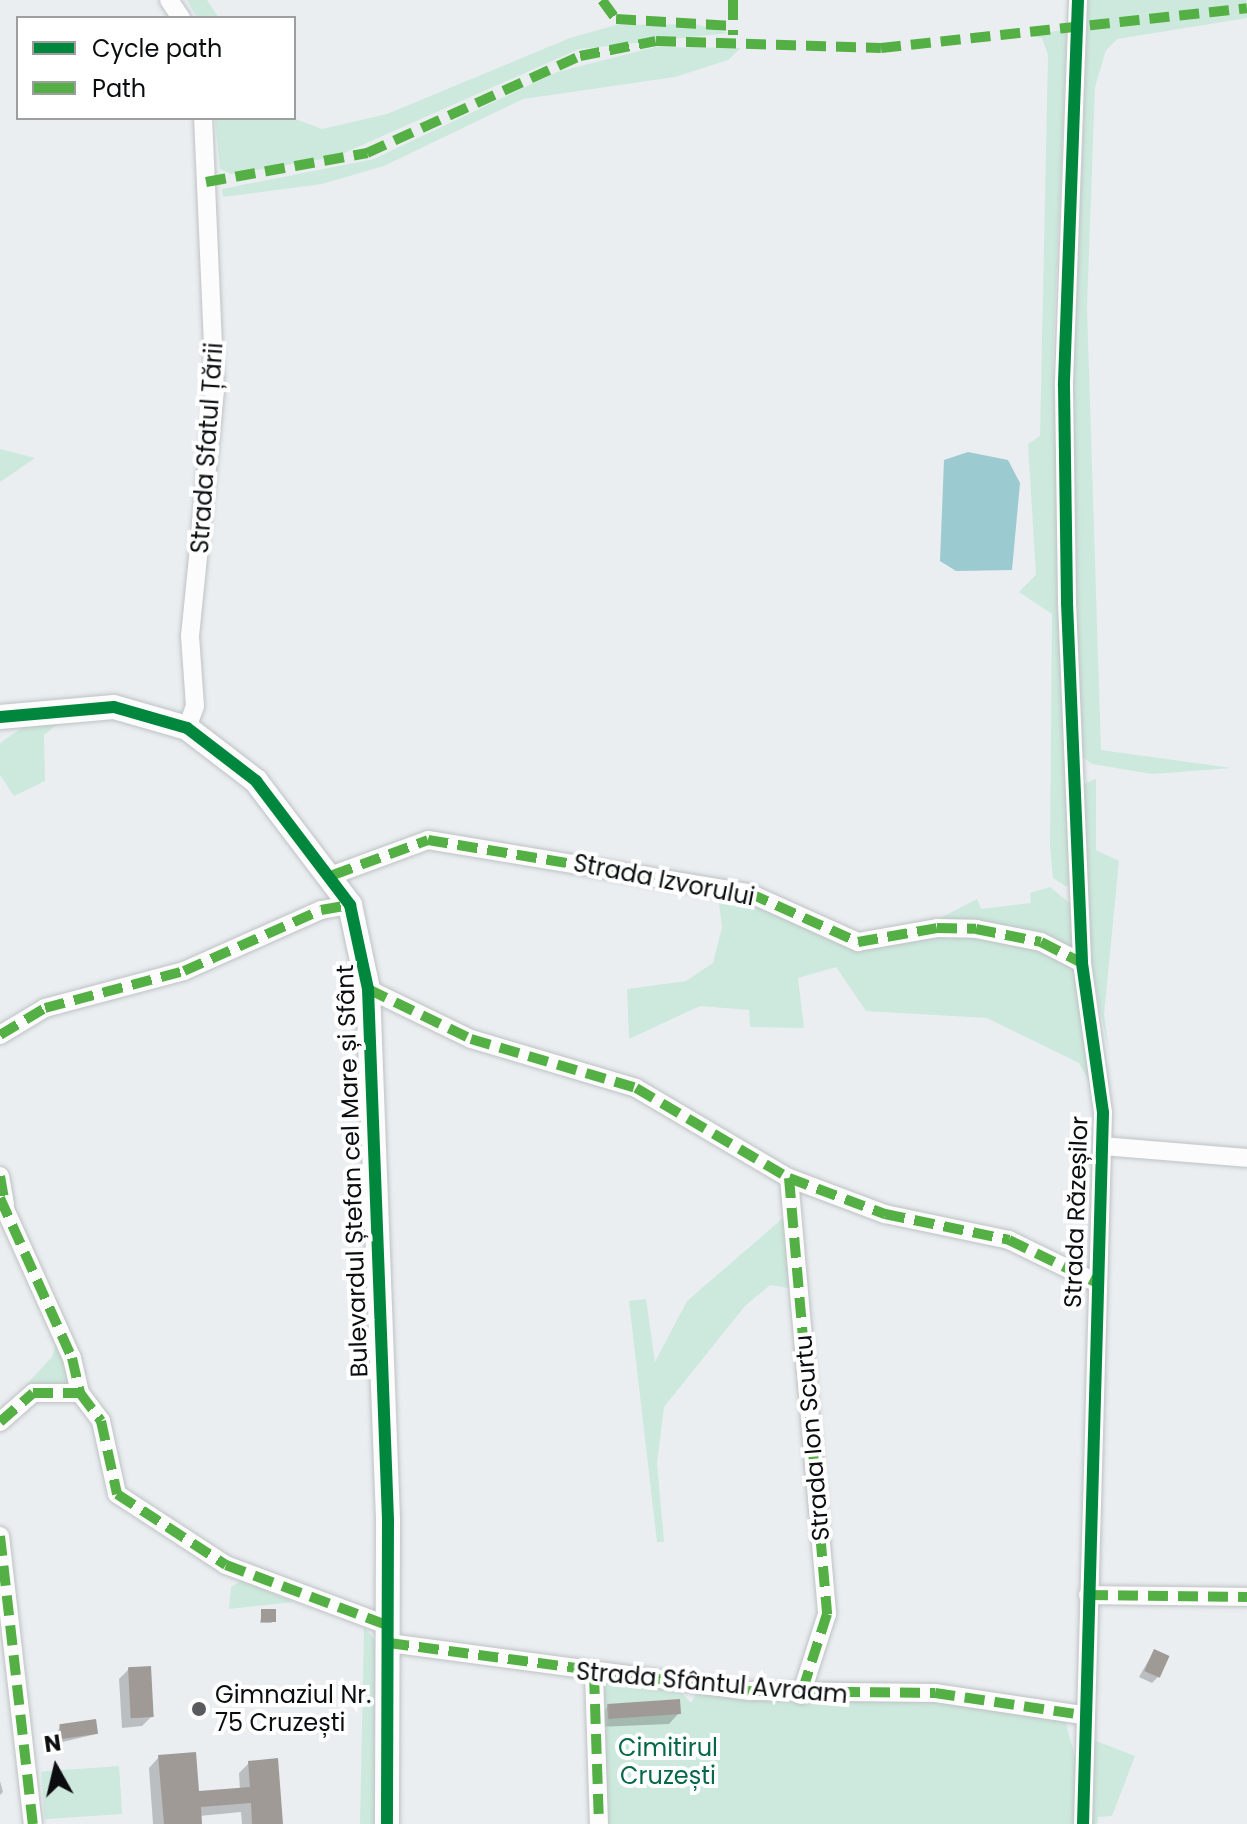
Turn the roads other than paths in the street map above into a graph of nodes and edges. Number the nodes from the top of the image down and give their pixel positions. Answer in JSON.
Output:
{"nodes":[{"id":1,"x":1078,"y":0,"type":"edge"},
{"id":2,"x":203,"y":120,"type":"edge"},
{"id":3,"x":0,"y":717,"type":"edge"},
{"id":4,"x":187,"y":728,"type":"junction"},
{"id":5,"x":333,"y":875,"type":"junction"},
{"id":6,"x":350,"y":905,"type":"junction"},
{"id":7,"x":1082,"y":963,"type":"junction"},
{"id":8,"x":368,"y":989,"type":"junction"},
{"id":9,"x":0,"y":1035,"type":"edge"},
{"id":10,"x":1102,"y":1146,"type":"junction"},
{"id":11,"x":1247,"y":1158,"type":"edge"},
{"id":12,"x":0,"y":1176,"type":"edge"},
{"id":13,"x":789,"y":1178,"type":"junction"},
{"id":14,"x":3,"y":1201,"type":"edge"},
{"id":15,"x":1095,"y":1282,"type":"junction"},
{"id":16,"x":80,"y":1393,"type":"junction"},
{"id":17,"x":0,"y":1422,"type":"edge"},
{"id":18,"x":0,"y":1536,"type":"edge"},
{"id":19,"x":1088,"y":1595,"type":"junction"},
{"id":20,"x":1247,"y":1597,"type":"edge"},
{"id":21,"x":389,"y":1634,"type":"junction"},
{"id":22,"x":594,"y":1674,"type":"junction"},
{"id":23,"x":801,"y":1695,"type":"junction"},
{"id":24,"x":1083,"y":1715,"type":"junction"},
{"id":25,"x":33,"y":1824,"type":"edge"},
{"id":26,"x":387,"y":1824,"type":"edge"},
{"id":27,"x":599,"y":1824,"type":"edge"},
{"id":28,"x":1083,"y":1824,"type":"edge"}],
"edges":[{"from":1,"to":7,"type":"street","name":"Strada Răzeșilor"},
{"from":2,"to":4,"type":"street","name":"Strada Sfatul Țării"},
{"from":3,"to":4,"type":"street","name":"Bulevardul Ștefan cel Mare și Sfânt"},
{"from":4,"to":5,"type":"street","name":"Bulevardul Ștefan cel Mare și Sfânt"},
{"from":5,"to":6,"type":"street","name":"Bulevardul Ștefan cel Mare și Sfânt"},
{"from":5,"to":7,"type":"street","name":"Strada Izvorului"},
{"from":6,"to":8,"type":"street","name":"Bulevardul Ștefan cel Mare și Sfânt"},
{"from":6,"to":9,"type":"street"},
{"from":7,"to":10,"type":"street","name":"Strada Răzeșilor"},
{"from":8,"to":13,"type":"street"},
{"from":8,"to":21,"type":"street","name":"Bulevardul Ștefan cel Mare și Sfânt"},
{"from":10,"to":11,"type":"street"},
{"from":10,"to":15,"type":"street","name":"Strada Răzeșilor"},
{"from":12,"to":14,"type":"street","name":"Strada Sfântul Avraam"},
{"from":13,"to":15,"type":"street"},
{"from":13,"to":23,"type":"street","name":"Strada Ion Scurtu"},
{"from":14,"to":16,"type":"street","name":"Strada Sfântul Avraam"},
{"from":15,"to":19,"type":"street","name":"Strada Răzeșilor"},
{"from":16,"to":17,"type":"street"},
{"from":16,"to":21,"type":"street","name":"Strada Sfântul Avraam"},
{"from":18,"to":25,"type":"street"},
{"from":19,"to":20,"type":"street"},
{"from":19,"to":24,"type":"street","name":"Strada Răzeșilor"},
{"from":21,"to":22,"type":"street","name":"Strada Sfântul Avraam"},
{"from":21,"to":26,"type":"street","name":"Bulevardul Ștefan cel Mare și Sfânt"},
{"from":22,"to":23,"type":"street","name":"Strada Sfântul Avraam"},
{"from":22,"to":27,"type":"street"},
{"from":23,"to":24,"type":"street","name":"Strada Sfântul Avraam"},
{"from":24,"to":28,"type":"street","name":"Strada Răzeșilor"}]}
